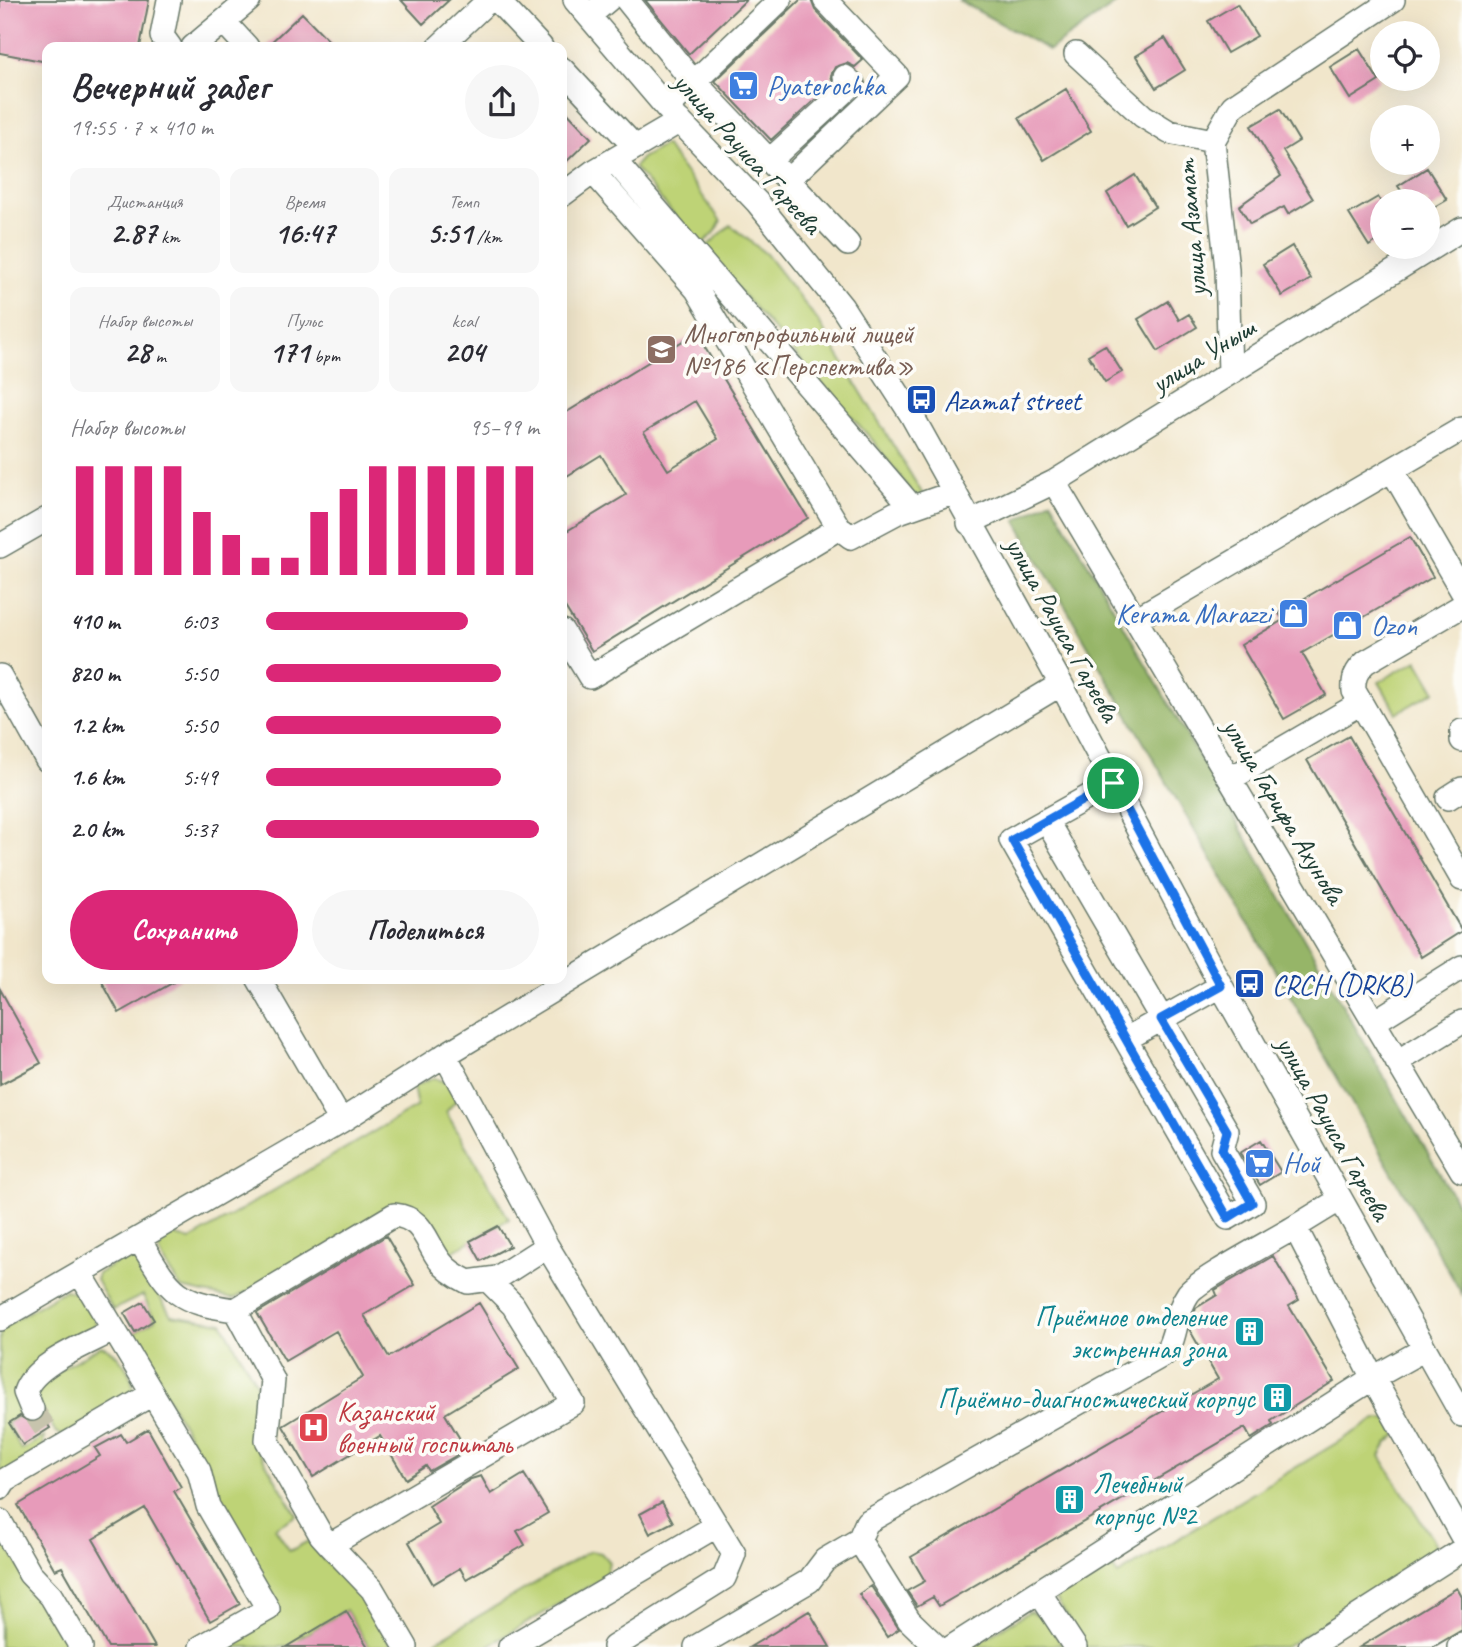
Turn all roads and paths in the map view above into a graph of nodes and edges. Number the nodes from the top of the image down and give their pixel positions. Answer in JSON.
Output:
{"nodes":[{"id":1,"x":169,"y":0,"type":"edge"},
{"id":2,"x":249,"y":0,"type":"edge"},
{"id":3,"x":489,"y":0,"type":"edge"},
{"id":4,"x":497,"y":0,"type":"edge"},
{"id":5,"x":608,"y":0,"type":"edge"},
{"id":6,"x":627,"y":0,"type":"edge"},
{"id":7,"x":759,"y":0,"type":"edge"},
{"id":8,"x":780,"y":0,"type":"edge"},
{"id":9,"x":825,"y":0,"type":"edge"},
{"id":10,"x":1393,"y":0,"type":"edge"},
{"id":11,"x":582,"y":7,"type":"edge"},
{"id":12,"x":228,"y":33,"type":"edge"},
{"id":13,"x":166,"y":42,"type":"edge"},
{"id":14,"x":206,"y":42,"type":"edge"},
{"id":15,"x":444,"y":42,"type":"edge"},
{"id":16,"x":536,"y":42,"type":"edge"},
{"id":17,"x":1076,"y":54,"type":"dead end"},
{"id":18,"x":567,"y":74,"type":"edge"},
{"id":19,"x":689,"y":77,"type":"junction"},
{"id":20,"x":845,"y":77,"type":"dead end"},
{"id":21,"x":673,"y":114,"type":"junction"},
{"id":22,"x":1213,"y":141,"type":"junction"},
{"id":23,"x":635,"y":147,"type":"junction"},
{"id":24,"x":614,"y":160,"type":"junction"},
{"id":25,"x":769,"y":160,"type":"junction"},
{"id":26,"x":593,"y":172,"type":"junction"},
{"id":27,"x":788,"y":180,"type":"junction"},
{"id":28,"x":567,"y":191,"type":"edge"},
{"id":29,"x":1462,"y":229,"type":"edge"},
{"id":30,"x":848,"y":244,"type":"dead end"},
{"id":31,"x":1230,"y":373,"type":"junction"},
{"id":32,"x":1462,"y":429,"type":"edge"},
{"id":33,"x":1392,"y":470,"type":"junction"},
{"id":34,"x":1054,"y":482,"type":"junction"},
{"id":35,"x":953,"y":493,"type":"junction"},
{"id":36,"x":912,"y":507,"type":"junction"},
{"id":37,"x":42,"y":522,"type":"edge"},
{"id":38,"x":969,"y":523,"type":"junction"},
{"id":39,"x":839,"y":528,"type":"junction"},
{"id":40,"x":0,"y":546,"type":"edge"},
{"id":41,"x":1462,"y":591,"type":"edge"},
{"id":42,"x":1462,"y":606,"type":"edge"},
{"id":43,"x":1136,"y":619,"type":"junction"},
{"id":44,"x":567,"y":639,"type":"edge"},
{"id":45,"x":0,"y":676,"type":"edge"},
{"id":46,"x":1061,"y":684,"type":"junction"},
{"id":47,"x":1361,"y":704,"type":"junction"},
{"id":48,"x":1462,"y":731,"type":"edge"},
{"id":49,"x":1462,"y":740,"type":"edge"},
{"id":50,"x":42,"y":751,"type":"edge"},
{"id":51,"x":1230,"y":779,"type":"junction"},
{"id":52,"x":1113,"y":783,"type":"junction"},
{"id":53,"x":1046,"y":820,"type":"junction"},
{"id":54,"x":1462,"y":879,"type":"edge"},
{"id":55,"x":1462,"y":967,"type":"edge"},
{"id":56,"x":567,"y":982,"type":"edge"},
{"id":57,"x":261,"y":984,"type":"edge"},
{"id":58,"x":563,"y":984,"type":"edge"},
{"id":59,"x":1221,"y":986,"type":"junction"},
{"id":60,"x":1161,"y":1019,"type":"junction"},
{"id":61,"x":1374,"y":1022,"type":"junction"},
{"id":62,"x":1462,"y":1022,"type":"edge"},
{"id":63,"x":1126,"y":1039,"type":"junction"},
{"id":64,"x":445,"y":1055,"type":"junction"},
{"id":65,"x":1397,"y":1062,"type":"junction"},
{"id":66,"x":341,"y":1121,"type":"junction"},
{"id":67,"x":1462,"y":1171,"type":"edge"},
{"id":68,"x":1339,"y":1200,"type":"junction"},
{"id":69,"x":1295,"y":1227,"type":"junction"},
{"id":70,"x":139,"y":1239,"type":"junction"},
{"id":71,"x":547,"y":1246,"type":"junction"},
{"id":72,"x":80,"y":1273,"type":"junction"},
{"id":73,"x":489,"y":1281,"type":"junction"},
{"id":74,"x":235,"y":1310,"type":"junction"},
{"id":75,"x":0,"y":1319,"type":"edge"},
{"id":76,"x":113,"y":1329,"type":"junction"},
{"id":77,"x":1423,"y":1350,"type":"junction"},
{"id":78,"x":1373,"y":1378,"type":"junction"},
{"id":79,"x":152,"y":1394,"type":"junction"},
{"id":80,"x":32,"y":1409,"type":"tunnel mouth"},
{"id":81,"x":1462,"y":1415,"type":"edge"},
{"id":82,"x":0,"y":1488,"type":"edge"},
{"id":83,"x":0,"y":1521,"type":"edge"},
{"id":84,"x":716,"y":1526,"type":"junction"},
{"id":85,"x":859,"y":1540,"type":"junction"},
{"id":86,"x":331,"y":1545,"type":"junction"},
{"id":87,"x":1462,"y":1547,"type":"edge"},
{"id":88,"x":1039,"y":1592,"type":"junction"},
{"id":89,"x":81,"y":1647,"type":"edge"},
{"id":90,"x":201,"y":1647,"type":"edge"},
{"id":91,"x":406,"y":1647,"type":"edge"},
{"id":92,"x":510,"y":1647,"type":"edge"},
{"id":93,"x":614,"y":1647,"type":"edge"},
{"id":94,"x":695,"y":1647,"type":"edge"},
{"id":95,"x":937,"y":1647,"type":"edge"},
{"id":96,"x":953,"y":1647,"type":"edge"},
{"id":97,"x":1075,"y":1647,"type":"edge"},
{"id":98,"x":1310,"y":1647,"type":"edge"}],
"edges":[{"from":1,"to":13,"type":"street"},
{"from":2,"to":12,"type":"street"},
{"from":3,"to":15,"type":"street"},
{"from":4,"to":16,"type":"street"},
{"from":5,"to":11,"type":"street"},
{"from":6,"to":19,"type":"street"},
{"from":7,"to":19,"type":"street"},
{"from":8,"to":19,"type":"street"},
{"from":9,"to":27,"type":"street"},
{"from":10,"to":22,"type":"street","name":"улица Азамат"},
{"from":11,"to":21,"type":"street","name":"улица Рауиса Гареева"},
{"from":12,"to":14,"type":"street"},
{"from":17,"to":22,"type":"street"},
{"from":18,"to":23,"type":"street"},
{"from":19,"to":21,"type":"street"},
{"from":19,"to":25,"type":"street"},
{"from":20,"to":25,"type":"street"},
{"from":21,"to":23,"type":"street"},
{"from":21,"to":35,"type":"street","name":"улица Рауиса Гареева"},
{"from":22,"to":31,"type":"street","name":"улица Азамат"},
{"from":23,"to":24,"type":"street"},
{"from":24,"to":26,"type":"street"},
{"from":24,"to":36,"type":"street"},
{"from":25,"to":27,"type":"street"},
{"from":26,"to":28,"type":"street"},
{"from":26,"to":39,"type":"street"},
{"from":27,"to":30,"type":"street"},
{"from":29,"to":31,"type":"street","name":"улица Уныш"},
{"from":31,"to":34,"type":"street","name":"улица Уныш"},
{"from":32,"to":33,"type":"street"},
{"from":33,"to":41,"type":"street"},
{"from":33,"to":43,"type":"street"},
{"from":34,"to":38,"type":"street","name":"улица Уныш"},
{"from":34,"to":43,"type":"street","name":"улица Гарифа Ахунова"},
{"from":35,"to":36,"type":"street"},
{"from":35,"to":38,"type":"street","name":"улица Рауиса Гареева"},
{"from":36,"to":39,"type":"street"},
{"from":37,"to":40,"type":"street"},
{"from":38,"to":46,"type":"street","name":"улица Рауиса Гареева"},
{"from":39,"to":44,"type":"street"},
{"from":42,"to":47,"type":"street"},
{"from":43,"to":51,"type":"street","name":"улица Гарифа Ахунова"},
{"from":45,"to":50,"type":"street"},
{"from":46,"to":52,"type":"street","name":"улица Рауиса Гареева"},
{"from":46,"to":56,"type":"street"},
{"from":47,"to":51,"type":"street"},
{"from":47,"to":54,"type":"street"},
{"from":48,"to":49,"type":"street"},
{"from":51,"to":61,"type":"street","name":"улица Гарифа Ахунова"},
{"from":52,"to":53,"type":"street"},
{"from":52,"to":59,"type":"street","name":"улица Рауиса Гареева"},
{"from":53,"to":60,"type":"street"},
{"from":53,"to":63,"type":"street"},
{"from":55,"to":61,"type":"street"},
{"from":57,"to":66,"type":"street"},
{"from":58,"to":64,"type":"street"},
{"from":59,"to":60,"type":"street"},
{"from":59,"to":68,"type":"street","name":"улица Рауиса Гареева"},
{"from":60,"to":63,"type":"street"},
{"from":60,"to":63,"type":"street"},
{"from":61,"to":65,"type":"street","name":"улица Гарифа Ахунова"},
{"from":62,"to":65,"type":"street"},
{"from":64,"to":66,"type":"street"},
{"from":64,"to":71,"type":"street"},
{"from":65,"to":67,"type":"street","name":"улица Гарифа Ахунова"},
{"from":66,"to":70,"type":"street"},
{"from":68,"to":69,"type":"street"},
{"from":68,"to":77,"type":"street","name":"улица Рауиса Гареева"},
{"from":69,"to":78,"type":"street"},
{"from":69,"to":85,"type":"street"},
{"from":70,"to":72,"type":"street"},
{"from":70,"to":74,"type":"street"},
{"from":71,"to":73,"type":"street"},
{"from":71,"to":84,"type":"street"},
{"from":72,"to":75,"type":"street"},
{"from":72,"to":76,"type":"street"},
{"from":73,"to":74,"type":"street"},
{"from":73,"to":86,"type":"street"},
{"from":74,"to":86,"type":"street"},
{"from":76,"to":79,"type":"street"},
{"from":76,"to":80,"type":"street"},
{"from":77,"to":78,"type":"street"},
{"from":77,"to":81,"type":"street","name":"улица Рауиса Гареева"},
{"from":78,"to":87,"type":"street"},
{"from":78,"to":88,"type":"street"},
{"from":79,"to":82,"type":"street"},
{"from":79,"to":90,"type":"street"},
{"from":83,"to":89,"type":"street"},
{"from":84,"to":92,"type":"street"},
{"from":84,"to":93,"type":"street"},
{"from":85,"to":94,"type":"street"},
{"from":85,"to":95,"type":"street"},
{"from":86,"to":91,"type":"street"},
{"from":87,"to":98,"type":"street"},
{"from":88,"to":96,"type":"street"},
{"from":88,"to":97,"type":"street"}]}
